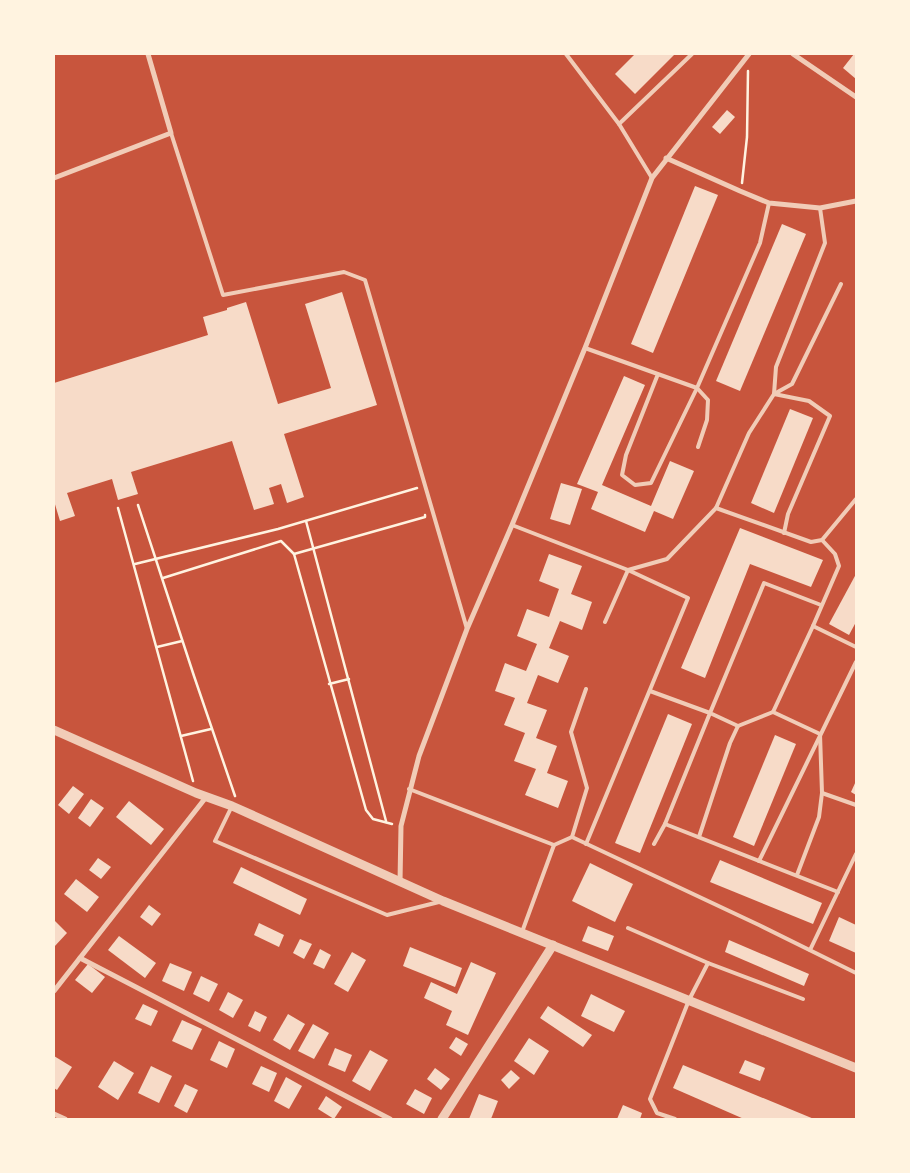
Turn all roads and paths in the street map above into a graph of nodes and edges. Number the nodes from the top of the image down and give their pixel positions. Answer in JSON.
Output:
{"nodes":[{"id":1,"x":148,"y":54,"type":"edge"},
{"id":2,"x":566,"y":54,"type":"edge"},
{"id":3,"x":692,"y":54,"type":"edge"},
{"id":4,"x":749,"y":54,"type":"edge"},
{"id":5,"x":793,"y":54,"type":"edge"},
{"id":6,"x":856,"y":97,"type":"edge"},
{"id":7,"x":619,"y":124,"type":"junction"},
{"id":8,"x":172,"y":133,"type":"junction"},
{"id":9,"x":666,"y":158,"type":"junction"},
{"id":10,"x":54,"y":178,"type":"edge"},
{"id":11,"x":652,"y":178,"type":"junction"},
{"id":12,"x":740,"y":192,"type":"junction"},
{"id":13,"x":856,"y":201,"type":"edge"},
{"id":14,"x":769,"y":203,"type":"junction"},
{"id":15,"x":820,"y":208,"type":"junction"},
{"id":16,"x":841,"y":284,"type":"dead end"},
{"id":17,"x":585,"y":348,"type":"junction"},
{"id":18,"x":658,"y":374,"type":"junction"},
{"id":19,"x":697,"y":388,"type":"junction"},
{"id":20,"x":774,"y":394,"type":"junction"},
{"id":21,"x":698,"y":447,"type":"dead end"},
{"id":22,"x":419,"y":495,"type":"dead end"},
{"id":23,"x":856,"y":499,"type":"edge"},
{"id":24,"x":138,"y":505,"type":"dead end"},
{"id":25,"x":118,"y":508,"type":"dead end"},
{"id":26,"x":716,"y":508,"type":"junction"},
{"id":27,"x":423,"y":509,"type":"dead end"},
{"id":28,"x":306,"y":520,"type":"junction"},
{"id":29,"x":512,"y":525,"type":"junction"},
{"id":30,"x":784,"y":532,"type":"junction"},
{"id":31,"x":822,"y":540,"type":"junction"},
{"id":32,"x":313,"y":550,"type":"junction"},
{"id":33,"x":294,"y":554,"type":"junction"},
{"id":34,"x":156,"y":558,"type":"junction"},
{"id":35,"x":135,"y":564,"type":"junction"},
{"id":36,"x":628,"y":570,"type":"junction"},
{"id":37,"x":162,"y":578,"type":"junction"},
{"id":38,"x":821,"y":605,"type":"junction"},
{"id":39,"x":605,"y":622,"type":"dead end"},
{"id":40,"x":813,"y":626,"type":"junction"},
{"id":41,"x":467,"y":629,"type":"junction"},
{"id":42,"x":183,"y":641,"type":"junction"},
{"id":43,"x":157,"y":647,"type":"junction"},
{"id":44,"x":856,"y":647,"type":"edge"},
{"id":45,"x":856,"y":662,"type":"edge"},
{"id":46,"x":349,"y":679,"type":"junction"},
{"id":47,"x":330,"y":684,"type":"junction"},
{"id":48,"x":586,"y":689,"type":"dead end"},
{"id":49,"x":650,"y":691,"type":"junction"},
{"id":50,"x":773,"y":712,"type":"junction"},
{"id":51,"x":710,"y":713,"type":"junction"},
{"id":52,"x":738,"y":726,"type":"junction"},
{"id":53,"x":212,"y":728,"type":"junction"},
{"id":54,"x":54,"y":730,"type":"edge"},
{"id":55,"x":820,"y":734,"type":"junction"},
{"id":56,"x":181,"y":736,"type":"junction"},
{"id":57,"x":409,"y":789,"type":"junction"},
{"id":58,"x":196,"y":792,"type":"junction"},
{"id":59,"x":822,"y":793,"type":"junction"},
{"id":60,"x":207,"y":796,"type":"junction"},
{"id":61,"x":856,"y":805,"type":"edge"},
{"id":62,"x":235,"y":808,"type":"junction"},
{"id":63,"x":386,"y":821,"type":"junction"},
{"id":64,"x":665,"y":824,"type":"junction"},
{"id":65,"x":401,"y":826,"type":"junction"},
{"id":66,"x":572,"y":837,"type":"junction"},
{"id":67,"x":698,"y":837,"type":"junction"},
{"id":68,"x":586,"y":844,"type":"junction"},
{"id":69,"x":654,"y":844,"type":"dead end"},
{"id":70,"x":554,"y":845,"type":"junction"},
{"id":71,"x":856,"y":854,"type":"edge"},
{"id":72,"x":759,"y":861,"type":"junction"},
{"id":73,"x":796,"y":876,"type":"junction"},
{"id":74,"x":400,"y":882,"type":"junction"},
{"id":75,"x":838,"y":892,"type":"junction"},
{"id":76,"x":443,"y":900,"type":"junction"},
{"id":77,"x":628,"y":928,"type":"dead end"},
{"id":78,"x":522,"y":932,"type":"junction"},
{"id":79,"x":553,"y":945,"type":"junction"},
{"id":80,"x":810,"y":950,"type":"junction"},
{"id":81,"x":80,"y":958,"type":"junction"},
{"id":82,"x":708,"y":963,"type":"junction"},
{"id":83,"x":856,"y":973,"type":"edge"},
{"id":84,"x":54,"y":991,"type":"edge"},
{"id":85,"x":803,"y":999,"type":"dead end"},
{"id":86,"x":689,"y":1000,"type":"junction"},
{"id":87,"x":856,"y":1068,"type":"edge"},
{"id":88,"x":54,"y":1114,"type":"edge"},
{"id":89,"x":65,"y":1119,"type":"edge"},
{"id":90,"x":390,"y":1119,"type":"edge"},
{"id":91,"x":442,"y":1119,"type":"edge"},
{"id":92,"x":675,"y":1119,"type":"edge"}],
"edges":[{"from":1,"to":8,"type":"street"},
{"from":2,"to":7,"type":"lane"},
{"from":3,"to":7,"type":"lane"},
{"from":4,"to":9,"type":"street"},
{"from":4,"to":12,"type":"path"},
{"from":5,"to":6,"type":"street"},
{"from":7,"to":11,"type":"lane"},
{"from":8,"to":10,"type":"street"},
{"from":8,"to":41,"type":"lane"},
{"from":9,"to":11,"type":"street"},
{"from":9,"to":12,"type":"street"},
{"from":11,"to":17,"type":"street"},
{"from":12,"to":14,"type":"street"},
{"from":13,"to":15,"type":"street"},
{"from":14,"to":15,"type":"street"},
{"from":14,"to":19,"type":"lane"},
{"from":15,"to":20,"type":"lane"},
{"from":16,"to":20,"type":"lane"},
{"from":17,"to":18,"type":"lane"},
{"from":17,"to":29,"type":"street"},
{"from":18,"to":19,"type":"lane"},
{"from":18,"to":19,"type":"lane"},
{"from":19,"to":21,"type":"lane"},
{"from":20,"to":26,"type":"lane"},
{"from":20,"to":30,"type":"lane"},
{"from":22,"to":28,"type":"path"},
{"from":23,"to":31,"type":"lane"},
{"from":24,"to":34,"type":"path"},
{"from":25,"to":35,"type":"path"},
{"from":26,"to":30,"type":"lane"},
{"from":26,"to":36,"type":"lane"},
{"from":27,"to":32,"type":"path"},
{"from":28,"to":32,"type":"path"},
{"from":28,"to":34,"type":"path"},
{"from":29,"to":36,"type":"lane"},
{"from":29,"to":41,"type":"street"},
{"from":30,"to":31,"type":"lane"},
{"from":31,"to":38,"type":"lane"},
{"from":32,"to":33,"type":"path"},
{"from":32,"to":46,"type":"path"},
{"from":33,"to":37,"type":"path"},
{"from":33,"to":47,"type":"path"},
{"from":34,"to":35,"type":"path"},
{"from":34,"to":37,"type":"path"},
{"from":35,"to":43,"type":"path"},
{"from":36,"to":39,"type":"lane"},
{"from":36,"to":49,"type":"lane"},
{"from":37,"to":42,"type":"path"},
{"from":38,"to":40,"type":"lane"},
{"from":38,"to":51,"type":"lane"},
{"from":40,"to":44,"type":"lane"},
{"from":40,"to":50,"type":"lane"},
{"from":41,"to":57,"type":"street"},
{"from":42,"to":43,"type":"path"},
{"from":42,"to":53,"type":"path"},
{"from":43,"to":56,"type":"path"},
{"from":45,"to":55,"type":"lane"},
{"from":46,"to":47,"type":"path"},
{"from":46,"to":63,"type":"path"},
{"from":47,"to":63,"type":"path"},
{"from":48,"to":66,"type":"lane"},
{"from":49,"to":51,"type":"lane"},
{"from":49,"to":68,"type":"lane"},
{"from":50,"to":52,"type":"lane"},
{"from":50,"to":55,"type":"lane"},
{"from":51,"to":52,"type":"lane"},
{"from":51,"to":64,"type":"lane"},
{"from":52,"to":67,"type":"lane"},
{"from":53,"to":56,"type":"path"},
{"from":53,"to":62,"type":"path"},
{"from":54,"to":58,"type":"street"},
{"from":55,"to":59,"type":"lane"},
{"from":55,"to":72,"type":"lane"},
{"from":56,"to":58,"type":"path"},
{"from":57,"to":65,"type":"street"},
{"from":57,"to":70,"type":"lane"},
{"from":58,"to":60,"type":"street"},
{"from":59,"to":61,"type":"lane"},
{"from":59,"to":73,"type":"lane"},
{"from":60,"to":62,"type":"street"},
{"from":60,"to":81,"type":"street"},
{"from":62,"to":74,"type":"street"},
{"from":62,"to":76,"type":"lane"},
{"from":63,"to":65,"type":"path"},
{"from":64,"to":67,"type":"lane"},
{"from":64,"to":69,"type":"lane"},
{"from":65,"to":74,"type":"street"},
{"from":66,"to":68,"type":"lane"},
{"from":66,"to":70,"type":"lane"},
{"from":67,"to":72,"type":"lane"},
{"from":68,"to":80,"type":"lane"},
{"from":70,"to":78,"type":"lane"},
{"from":71,"to":75,"type":"lane"},
{"from":72,"to":73,"type":"lane"},
{"from":73,"to":75,"type":"lane"},
{"from":74,"to":76,"type":"street"},
{"from":75,"to":80,"type":"lane"},
{"from":76,"to":78,"type":"street"},
{"from":77,"to":82,"type":"lane"},
{"from":78,"to":79,"type":"street"},
{"from":79,"to":86,"type":"street"},
{"from":79,"to":91,"type":"street"},
{"from":80,"to":83,"type":"lane"},
{"from":81,"to":84,"type":"street"},
{"from":81,"to":90,"type":"street"},
{"from":82,"to":85,"type":"lane"},
{"from":82,"to":86,"type":"lane"},
{"from":86,"to":87,"type":"street"},
{"from":86,"to":92,"type":"lane"},
{"from":88,"to":89,"type":"street"}]}
